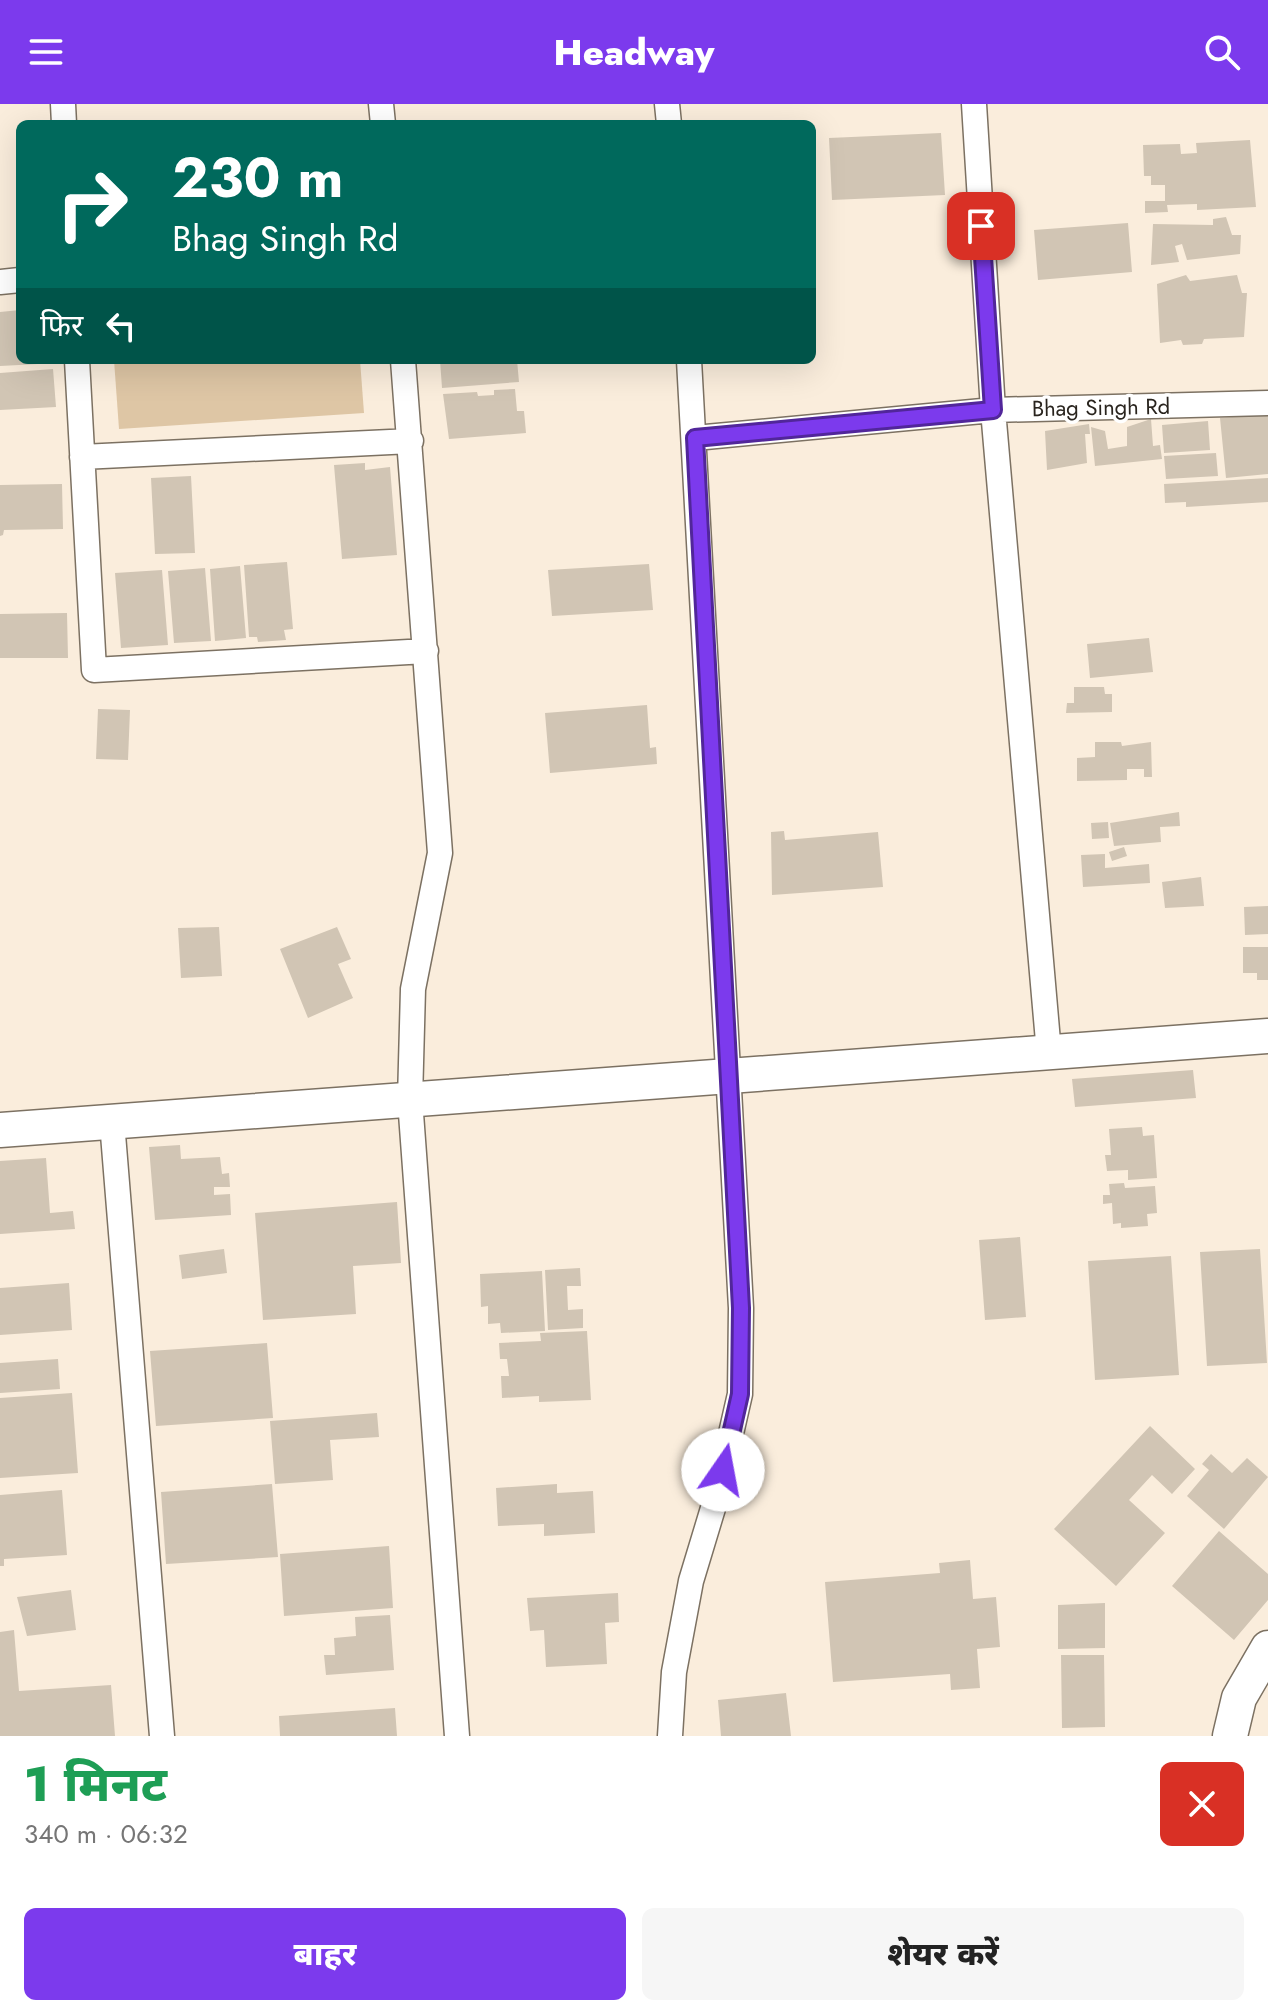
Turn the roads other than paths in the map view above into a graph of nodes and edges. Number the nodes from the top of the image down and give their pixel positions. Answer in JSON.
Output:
{"nodes":[{"id":1,"x":974,"y":104,"type":"edge"},
{"id":2,"x":77,"y":364,"type":"edge"},
{"id":3,"x":403,"y":364,"type":"edge"},
{"id":4,"x":689,"y":364,"type":"edge"},
{"id":5,"x":1268,"y":403,"type":"edge"},
{"id":6,"x":993,"y":410,"type":"junction"},
{"id":7,"x":695,"y":438,"type":"junction"},
{"id":8,"x":411,"y":441,"type":"junction"},
{"id":9,"x":82,"y":457,"type":"junction"},
{"id":10,"x":426,"y":651,"type":"junction"},
{"id":11,"x":1268,"y":1036,"type":"edge"},
{"id":12,"x":1049,"y":1053,"type":"junction"},
{"id":13,"x":731,"y":1075,"type":"junction"},
{"id":14,"x":410,"y":1100,"type":"junction"},
{"id":15,"x":112,"y":1122,"type":"junction"},
{"id":16,"x":0,"y":1130,"type":"edge"},
{"id":17,"x":1268,"y":1648,"type":"edge"},
{"id":18,"x":1227,"y":1730,"type":"edge"},
{"id":19,"x":162,"y":1736,"type":"edge"},
{"id":20,"x":457,"y":1736,"type":"edge"},
{"id":21,"x":670,"y":1736,"type":"edge"}],
"edges":[{"from":1,"to":6,"type":"street"},
{"from":2,"to":9,"type":"street"},
{"from":3,"to":8,"type":"street"},
{"from":4,"to":7,"type":"street"},
{"from":5,"to":6,"type":"street","name":"Bhag Singh Rd"},
{"from":6,"to":7,"type":"street","name":"Bhag Singh Rd"},
{"from":6,"to":12,"type":"street"},
{"from":7,"to":13,"type":"street"},
{"from":8,"to":9,"type":"street"},
{"from":8,"to":10,"type":"street"},
{"from":9,"to":10,"type":"street"},
{"from":10,"to":14,"type":"street"},
{"from":11,"to":12,"type":"street"},
{"from":12,"to":13,"type":"street"},
{"from":13,"to":14,"type":"street"},
{"from":13,"to":21,"type":"street"},
{"from":14,"to":15,"type":"street"},
{"from":14,"to":20,"type":"street"},
{"from":15,"to":16,"type":"street"},
{"from":15,"to":19,"type":"street"},
{"from":17,"to":18,"type":"street"}]}
